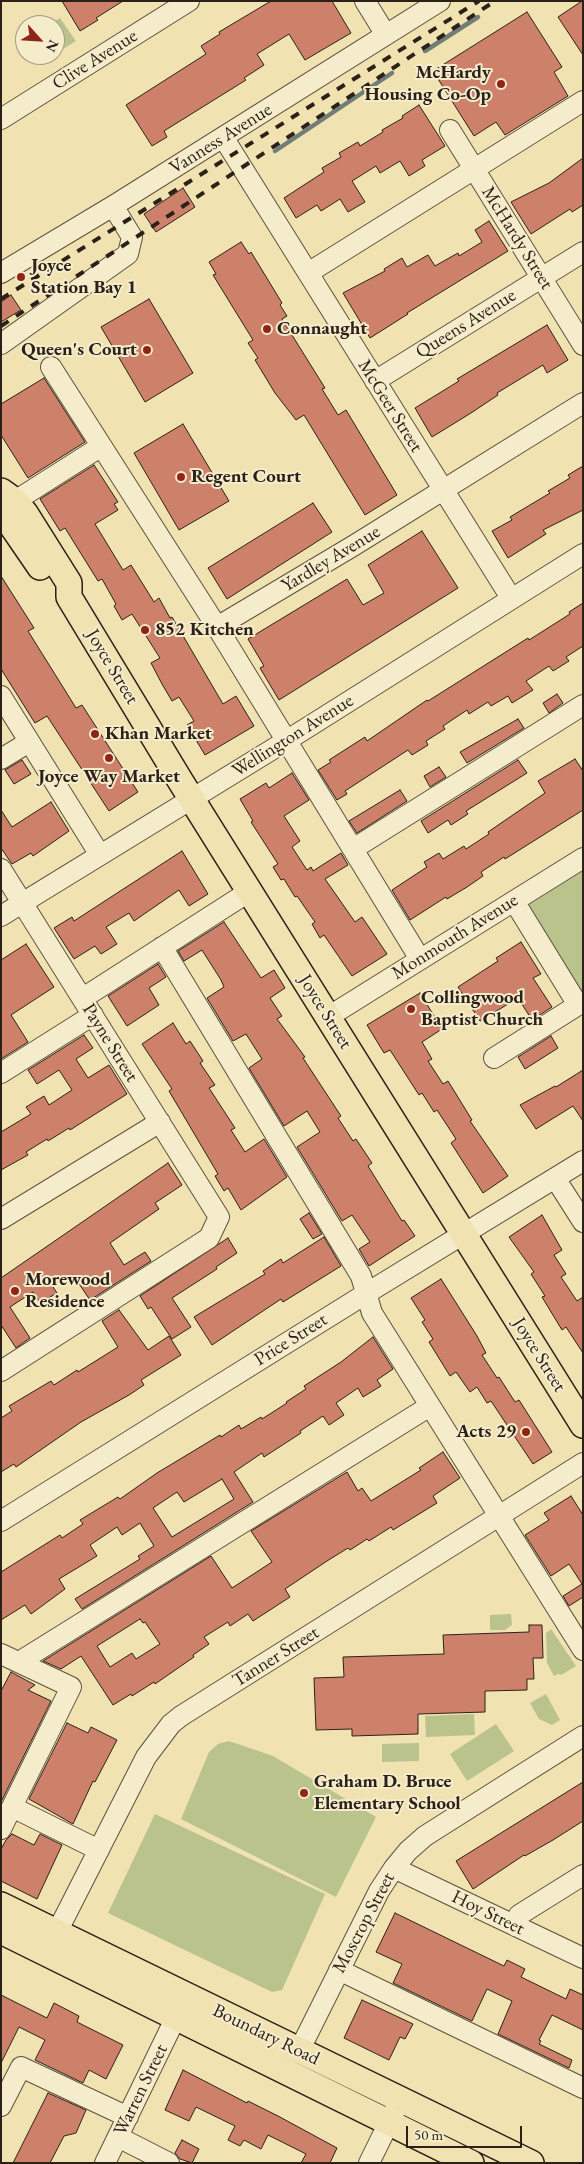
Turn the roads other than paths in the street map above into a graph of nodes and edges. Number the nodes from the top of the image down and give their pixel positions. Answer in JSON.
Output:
{"nodes":[{"id":1,"x":189,"y":1,"type":"edge"},
{"id":2,"x":365,"y":1,"type":"edge"},
{"id":3,"x":440,"y":1,"type":"edge"},
{"id":4,"x":386,"y":35,"type":"junction"},
{"id":5,"x":583,"y":101,"type":"edge"},
{"id":6,"x":1,"y":119,"type":"edge"},
{"id":7,"x":450,"y":130,"type":"dead end"},
{"id":8,"x":223,"y":137,"type":"junction"},
{"id":9,"x":474,"y":169,"type":"junction"},
{"id":10,"x":114,"y":206,"type":"junction"},
{"id":11,"x":583,"y":252,"type":"edge"},
{"id":12,"x":1,"y":273,"type":"edge"},
{"id":13,"x":308,"y":273,"type":"junction"},
{"id":14,"x":542,"y":278,"type":"junction"},
{"id":15,"x":1,"y":344,"type":"edge"},
{"id":16,"x":583,"y":345,"type":"edge"},
{"id":17,"x":51,"y":367,"type":"dead end"},
{"id":18,"x":375,"y":381,"type":"junction"},
{"id":19,"x":583,"y":403,"type":"edge"},
{"id":20,"x":100,"y":447,"type":"junction"},
{"id":21,"x":443,"y":491,"type":"junction"},
{"id":22,"x":6,"y":495,"type":"edge"},
{"id":23,"x":583,"y":554,"type":"edge"},
{"id":24,"x":511,"y":598,"type":"junction"},
{"id":25,"x":217,"y":627,"type":"junction"},
{"id":26,"x":1,"y":696,"type":"edge"},
{"id":27,"x":583,"y":706,"type":"edge"},
{"id":28,"x":286,"y":741,"type":"junction"},
{"id":29,"x":29,"y":742,"type":"junction"},
{"id":30,"x":1,"y":759,"type":"edge"},
{"id":31,"x":192,"y":799,"type":"junction"},
{"id":32,"x":354,"y":850,"type":"junction"},
{"id":33,"x":100,"y":855,"type":"junction"},
{"id":34,"x":583,"y":858,"type":"edge"},
{"id":35,"x":1,"y":869,"type":"edge"},
{"id":36,"x":250,"y":891,"type":"junction"},
{"id":37,"x":514,"y":901,"type":"junction"},
{"id":38,"x":23,"y":903,"type":"junction"},
{"id":39,"x":1,"y":916,"type":"edge"},
{"id":40,"x":162,"y":948,"type":"junction"},
{"id":41,"x":420,"y":959,"type":"junction"},
{"id":42,"x":83,"y":998,"type":"junction"},
{"id":43,"x":93,"y":1015,"type":"junction"},
{"id":44,"x":328,"y":1017,"type":"junction"},
{"id":45,"x":494,"y":1058,"type":"dead end"},
{"id":46,"x":1,"y":1073,"type":"edge"},
{"id":47,"x":160,"y":1122,"type":"junction"},
{"id":48,"x":583,"y":1161,"type":"edge"},
{"id":49,"x":555,"y":1178,"type":"junction"},
{"id":50,"x":1,"y":1219,"type":"edge"},
{"id":51,"x":583,"y":1222,"type":"edge"},
{"id":52,"x":464,"y":1234,"type":"junction"},
{"id":53,"x":367,"y":1293,"type":"junction"},
{"id":54,"x":1,"y":1371,"type":"edge"},
{"id":55,"x":430,"y":1406,"type":"junction"},
{"id":56,"x":583,"y":1426,"type":"edge"},
{"id":57,"x":583,"y":1463,"type":"edge"},
{"id":58,"x":499,"y":1516,"type":"junction"},
{"id":59,"x":1,"y":1521,"type":"edge"},
{"id":60,"x":583,"y":1650,"type":"edge"},
{"id":61,"x":10,"y":1658,"type":"edge"},
{"id":62,"x":583,"y":1736,"type":"edge"},
{"id":63,"x":12,"y":1807,"type":"junction"},
{"id":64,"x":1,"y":1829,"type":"edge"},
{"id":65,"x":99,"y":1850,"type":"junction"},
{"id":66,"x":394,"y":1868,"type":"junction"},
{"id":67,"x":583,"y":1875,"type":"edge"},
{"id":68,"x":1,"y":1905,"type":"edge"},
{"id":69,"x":515,"y":1926,"type":"junction"},
{"id":70,"x":1,"y":1931,"type":"edge"},
{"id":71,"x":57,"y":1932,"type":"junction"},
{"id":72,"x":583,"y":1958,"type":"edge"},
{"id":73,"x":339,"y":1970,"type":"junction"},
{"id":74,"x":176,"y":2017,"type":"junction"},
{"id":75,"x":299,"y":2051,"type":"junction"},
{"id":76,"x":583,"y":2088,"type":"edge"},
{"id":77,"x":400,"y":2100,"type":"junction"},
{"id":78,"x":1,"y":2106,"type":"edge"},
{"id":79,"x":128,"y":2117,"type":"junction"},
{"id":80,"x":390,"y":2122,"type":"junction"},
{"id":81,"x":118,"y":2137,"type":"junction"},
{"id":82,"x":105,"y":2163,"type":"edge"},
{"id":83,"x":170,"y":2163,"type":"edge"},
{"id":84,"x":369,"y":2163,"type":"edge"},
{"id":85,"x":471,"y":2163,"type":"edge"},
{"id":86,"x":531,"y":2163,"type":"edge"}],
"edges":[{"from":1,"to":6,"type":"street","name":"Clive Avenue"},
{"from":2,"to":4,"type":"street"},
{"from":3,"to":4,"type":"street","name":"Vanness Avenue"},
{"from":4,"to":8,"type":"street","name":"Vanness Avenue"},
{"from":5,"to":9,"type":"street"},
{"from":7,"to":9,"type":"street","name":"McHardy Street"},
{"from":8,"to":10,"type":"street","name":"Vanness Avenue"},
{"from":8,"to":13,"type":"street","name":"McGeer Street"},
{"from":9,"to":13,"type":"street"},
{"from":9,"to":14,"type":"street","name":"McHardy Street"},
{"from":10,"to":12,"type":"street","name":"Vanness Avenue"},
{"from":10,"to":15,"type":"street"},
{"from":11,"to":14,"type":"street","name":"Queens Avenue"},
{"from":13,"to":18,"type":"street","name":"McGeer Street"},
{"from":14,"to":16,"type":"street","name":"McHardy Street"},
{"from":14,"to":18,"type":"street","name":"Queens Avenue"},
{"from":17,"to":20,"type":"street"},
{"from":18,"to":21,"type":"street","name":"McGeer Street"},
{"from":19,"to":21,"type":"street","name":"Yardley Avenue"},
{"from":20,"to":22,"type":"street"},
{"from":20,"to":25,"type":"street"},
{"from":21,"to":24,"type":"street","name":"McGeer Street"},
{"from":21,"to":25,"type":"street","name":"Yardley Avenue"},
{"from":22,"to":31,"type":"main road","name":"Joyce Street"},
{"from":23,"to":24,"type":"street","name":"Wellington Avenue"},
{"from":24,"to":28,"type":"street","name":"Wellington Avenue"},
{"from":25,"to":28,"type":"street"},
{"from":26,"to":29,"type":"street"},
{"from":27,"to":32,"type":"street"},
{"from":28,"to":31,"type":"street","name":"Wellington Avenue"},
{"from":28,"to":32,"type":"street"},
{"from":29,"to":30,"type":"street"},
{"from":29,"to":33,"type":"street"},
{"from":31,"to":33,"type":"street","name":"Wellington Avenue"},
{"from":31,"to":36,"type":"main road","name":"Joyce Street"},
{"from":32,"to":41,"type":"street"},
{"from":33,"to":38,"type":"street","name":"Wellington Avenue"},
{"from":34,"to":37,"type":"street","name":"Monmouth Avenue"},
{"from":35,"to":38,"type":"street","name":"Payne Street"},
{"from":36,"to":40,"type":"street"},
{"from":36,"to":44,"type":"main road","name":"Joyce Street"},
{"from":37,"to":41,"type":"street","name":"Monmouth Avenue"},
{"from":37,"to":45,"type":"street"},
{"from":38,"to":39,"type":"street","name":"Wellington Avenue"},
{"from":38,"to":42,"type":"street","name":"Payne Street"},
{"from":40,"to":42,"type":"street"},
{"from":40,"to":53,"type":"street"},
{"from":41,"to":44,"type":"street","name":"Monmouth Avenue"},
{"from":42,"to":43,"type":"street","name":"Payne Street"},
{"from":43,"to":46,"type":"street"},
{"from":43,"to":47,"type":"street","name":"Payne Street"},
{"from":44,"to":52,"type":"main road","name":"Joyce Street"},
{"from":47,"to":50,"type":"street"},
{"from":47,"to":54,"type":"street","name":"Payne Street"},
{"from":48,"to":49,"type":"street","name":"Price Street"},
{"from":49,"to":51,"type":"street"},
{"from":49,"to":52,"type":"street","name":"Price Street"},
{"from":52,"to":53,"type":"street","name":"Price Street"},
{"from":52,"to":56,"type":"main road","name":"Joyce Street"},
{"from":53,"to":55,"type":"street"},
{"from":53,"to":59,"type":"street","name":"Price Street"},
{"from":55,"to":58,"type":"street"},
{"from":55,"to":61,"type":"street"},
{"from":57,"to":58,"type":"street","name":"Tanner Street"},
{"from":58,"to":60,"type":"street"},
{"from":58,"to":65,"type":"street","name":"Tanner Street"},
{"from":61,"to":63,"type":"street"},
{"from":62,"to":66,"type":"street","name":"Moscrop Street"},
{"from":63,"to":64,"type":"street"},
{"from":63,"to":65,"type":"street"},
{"from":65,"to":71,"type":"street","name":"Tanner Street"},
{"from":66,"to":69,"type":"street","name":"Hoy Street"},
{"from":66,"to":73,"type":"street","name":"Moscrop Street"},
{"from":67,"to":69,"type":"street"},
{"from":68,"to":71,"type":"main road","name":"Boundary Road"},
{"from":69,"to":72,"type":"street","name":"Hoy Street"},
{"from":70,"to":74,"type":"main road","name":"Boundary Road"},
{"from":71,"to":75,"type":"main road","name":"Boundary Road"},
{"from":73,"to":75,"type":"street","name":"Moscrop Street"},
{"from":73,"to":76,"type":"street"},
{"from":74,"to":79,"type":"street","name":"Warren Street"},
{"from":74,"to":80,"type":"main road","name":"Boundary Road"},
{"from":75,"to":77,"type":"main road","name":"Boundary Road"},
{"from":77,"to":80,"type":"street"},
{"from":77,"to":86,"type":"main road","name":"Boundary Road"},
{"from":78,"to":79,"type":"street"},
{"from":79,"to":81,"type":"street","name":"Warren Street"},
{"from":80,"to":84,"type":"street"},
{"from":80,"to":85,"type":"main road","name":"Boundary Road"},
{"from":81,"to":82,"type":"street","name":"Warren Street"},
{"from":81,"to":83,"type":"street"}]}
